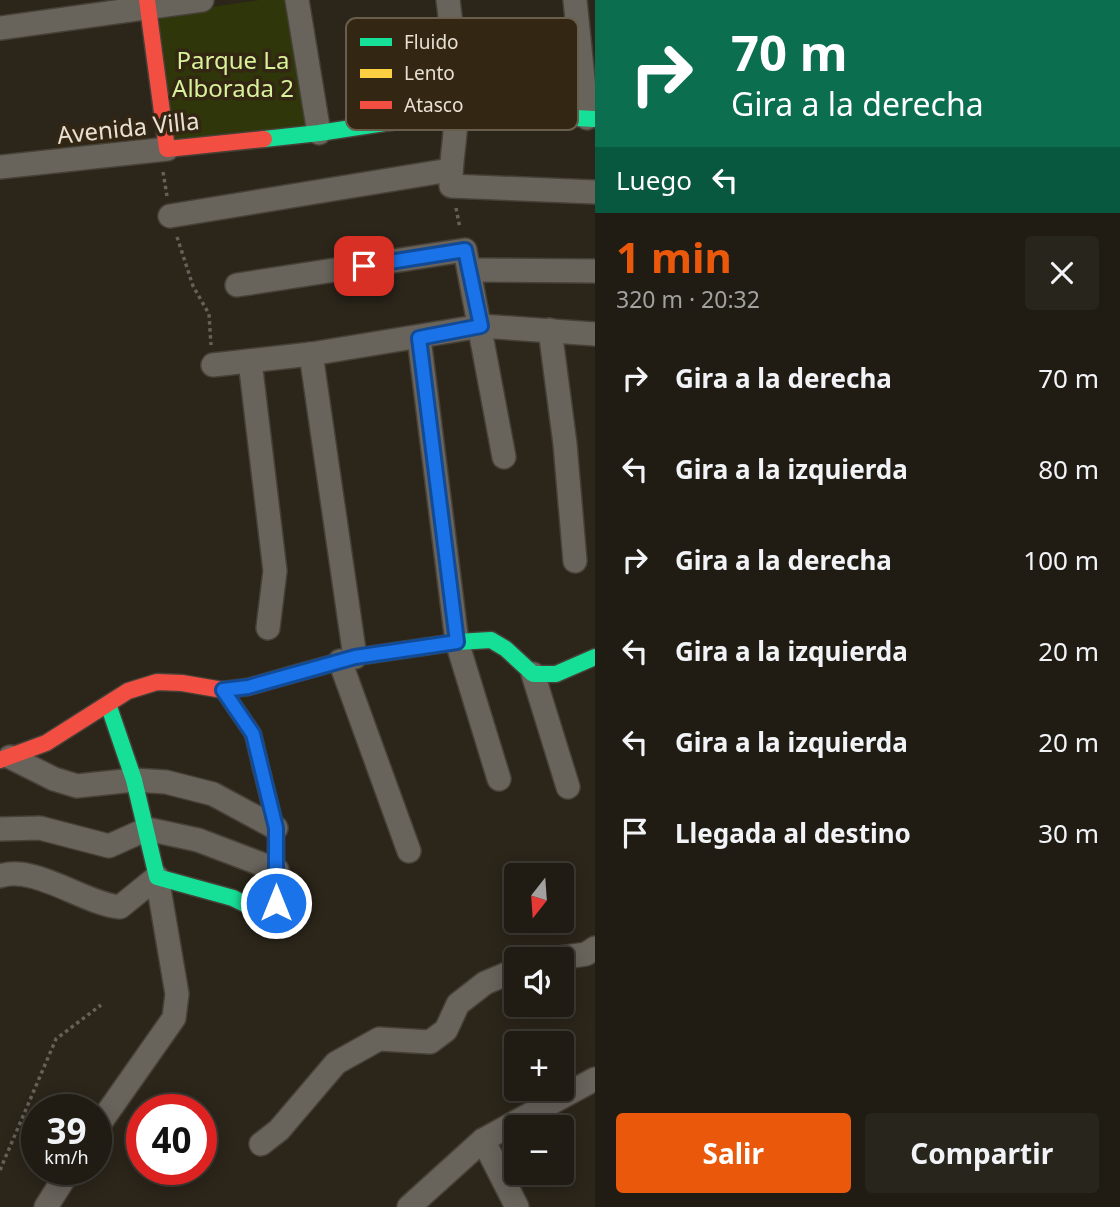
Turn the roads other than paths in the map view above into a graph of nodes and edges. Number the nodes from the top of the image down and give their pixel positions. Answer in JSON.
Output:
{"nodes":[{"id":1,"x":202,"y":0,"type":"edge"},
{"id":2,"x":297,"y":0,"type":"edge"},
{"id":3,"x":448,"y":0,"type":"edge"},
{"id":4,"x":575,"y":0,"type":"edge"},
{"id":5,"x":148,"y":4,"type":"edge"},
{"id":6,"x":450,"y":18,"type":"edge"},
{"id":7,"x":577,"y":18,"type":"edge"},
{"id":8,"x":578,"y":22,"type":"edge"},
{"id":9,"x":0,"y":27,"type":"edge"},
{"id":10,"x":591,"y":118,"type":"edge"},
{"id":11,"x":346,"y":129,"type":"edge"},
{"id":12,"x":455,"y":130,"type":"edge"},
{"id":13,"x":319,"y":133,"type":"junction"},
{"id":14,"x":163,"y":149,"type":"junction"},
{"id":15,"x":0,"y":167,"type":"edge"},
{"id":16,"x":451,"y":178,"type":"junction"},
{"id":17,"x":595,"y":192,"type":"edge"},
{"id":18,"x":170,"y":216,"type":"road end"},
{"id":19,"x":467,"y":260,"type":"junction"},
{"id":20,"x":595,"y":271,"type":"edge"},
{"id":21,"x":237,"y":285,"type":"dead end"},
{"id":22,"x":481,"y":326,"type":"junction"},
{"id":23,"x":550,"y":330,"type":"junction"},
{"id":24,"x":595,"y":334,"type":"edge"},
{"id":25,"x":419,"y":338,"type":"junction"},
{"id":26,"x":311,"y":354,"type":"junction"},
{"id":27,"x":250,"y":361,"type":"junction"},
{"id":28,"x":213,"y":365,"type":"road end"},
{"id":29,"x":504,"y":457,"type":"dead end"},
{"id":30,"x":575,"y":561,"type":"dead end"},
{"id":31,"x":268,"y":628,"type":"dead end"},
{"id":32,"x":457,"y":642,"type":"junction"},
{"id":33,"x":595,"y":657,"type":"edge"},
{"id":34,"x":348,"y":659,"type":"junction"},
{"id":35,"x":533,"y":674,"type":"junction"},
{"id":36,"x":223,"y":690,"type":"junction"},
{"id":37,"x":108,"y":704,"type":"junction"},
{"id":38,"x":5,"y":759,"type":"edge"},
{"id":39,"x":499,"y":779,"type":"dead end"},
{"id":40,"x":134,"y":780,"type":"junction"},
{"id":41,"x":568,"y":786,"type":"dead end"},
{"id":42,"x":276,"y":828,"type":"junction"},
{"id":43,"x":0,"y":829,"type":"edge"},
{"id":44,"x":146,"y":830,"type":"junction"},
{"id":45,"x":409,"y":850,"type":"dead end"},
{"id":46,"x":276,"y":870,"type":"junction"},
{"id":47,"x":0,"y":876,"type":"edge"},
{"id":48,"x":157,"y":877,"type":"junction"},
{"id":49,"x":595,"y":948,"type":"edge"},
{"id":50,"x":574,"y":956,"type":"edge"},
{"id":51,"x":504,"y":975,"type":"edge"},
{"id":52,"x":595,"y":1079,"type":"edge"},
{"id":53,"x":112,"y":1106,"type":"edge"},
{"id":54,"x":483,"y":1140,"type":"junction"},
{"id":55,"x":261,"y":1144,"type":"dead end"},
{"id":56,"x":60,"y":1185,"type":"edge"},
{"id":57,"x":46,"y":1207,"type":"edge"},
{"id":58,"x":409,"y":1207,"type":"edge"},
{"id":59,"x":517,"y":1207,"type":"edge"}],
"edges":[{"from":1,"to":5,"type":"street"},
{"from":2,"to":13,"type":"street"},
{"from":3,"to":6,"type":"street"},
{"from":4,"to":7,"type":"street"},
{"from":5,"to":9,"type":"street"},
{"from":5,"to":14,"type":"street"},
{"from":8,"to":10,"type":"street"},
{"from":11,"to":13,"type":"street","name":"Avenida Villa"},
{"from":12,"to":16,"type":"street"},
{"from":13,"to":14,"type":"street","name":"Avenida Villa"},
{"from":14,"to":15,"type":"street","name":"Avenida Villa"},
{"from":16,"to":17,"type":"street"},
{"from":16,"to":18,"type":"street"},
{"from":19,"to":20,"type":"street"},
{"from":19,"to":21,"type":"street"},
{"from":19,"to":22,"type":"street"},
{"from":22,"to":23,"type":"street"},
{"from":22,"to":25,"type":"street"},
{"from":22,"to":29,"type":"street"},
{"from":23,"to":24,"type":"street"},
{"from":23,"to":30,"type":"street"},
{"from":25,"to":26,"type":"street"},
{"from":25,"to":32,"type":"street"},
{"from":26,"to":27,"type":"street"},
{"from":26,"to":34,"type":"street"},
{"from":27,"to":28,"type":"street"},
{"from":27,"to":31,"type":"street"},
{"from":32,"to":34,"type":"street"},
{"from":32,"to":35,"type":"street"},
{"from":32,"to":39,"type":"street"},
{"from":33,"to":35,"type":"street"},
{"from":34,"to":36,"type":"street"},
{"from":34,"to":45,"type":"street"},
{"from":35,"to":41,"type":"street"},
{"from":36,"to":37,"type":"street"},
{"from":36,"to":42,"type":"street"},
{"from":37,"to":38,"type":"street"},
{"from":37,"to":40,"type":"street"},
{"from":38,"to":40,"type":"street"},
{"from":40,"to":42,"type":"street"},
{"from":40,"to":44,"type":"street"},
{"from":42,"to":46,"type":"street"},
{"from":43,"to":44,"type":"street"},
{"from":44,"to":46,"type":"street"},
{"from":44,"to":48,"type":"street"},
{"from":46,"to":48,"type":"street"},
{"from":47,"to":48,"type":"street"},
{"from":48,"to":53,"type":"street"},
{"from":49,"to":50,"type":"street"},
{"from":51,"to":55,"type":"street"},
{"from":52,"to":54,"type":"street"},
{"from":54,"to":58,"type":"street"},
{"from":54,"to":59,"type":"street"},
{"from":56,"to":57,"type":"street"}]}
